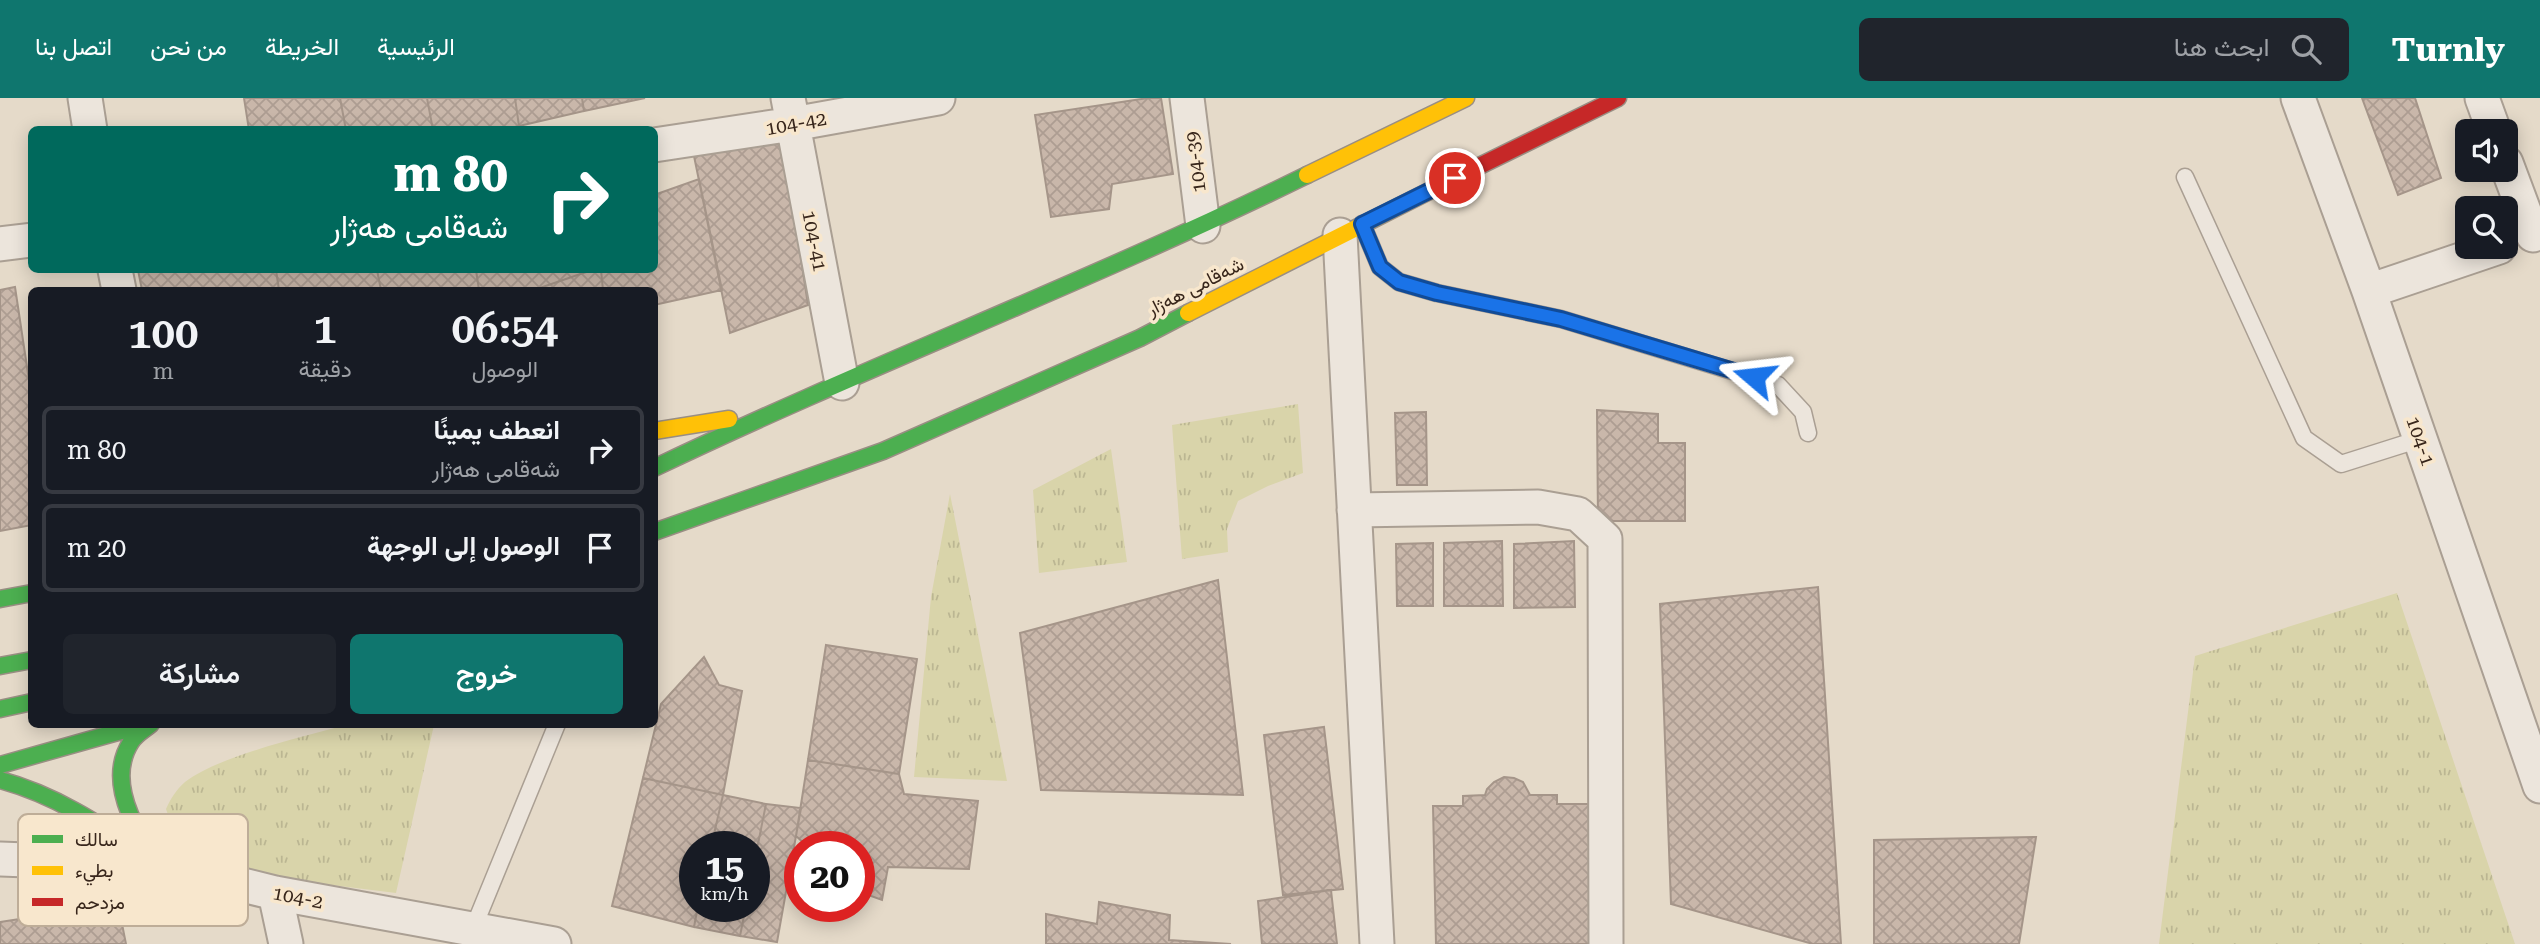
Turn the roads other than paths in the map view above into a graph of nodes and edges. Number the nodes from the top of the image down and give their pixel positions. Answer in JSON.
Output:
{"nodes":[{"id":1,"x":85,"y":98,"type":"edge"},
{"id":2,"x":938,"y":98,"type":"edge"},
{"id":3,"x":1188,"y":98,"type":"edge"},
{"id":4,"x":1466,"y":98,"type":"edge"},
{"id":5,"x":1618,"y":98,"type":"edge"},
{"id":6,"x":2298,"y":98,"type":"edge"},
{"id":7,"x":2482,"y":98,"type":"edge"},
{"id":8,"x":791,"y":111,"type":"edge"},
{"id":9,"x":2490,"y":119,"type":"edge"},
{"id":10,"x":89,"y":126,"type":"edge"},
{"id":11,"x":658,"y":144,"type":"edge"},
{"id":12,"x":2185,"y":177,"type":"dead end"},
{"id":13,"x":2511,"y":182,"type":"edge"},
{"id":14,"x":1203,"y":226,"type":"junction"},
{"id":15,"x":1351,"y":229,"type":"junction"},
{"id":16,"x":2526,"y":238,"type":"edge"},
{"id":17,"x":28,"y":240,"type":"edge"},
{"id":18,"x":0,"y":244,"type":"edge"},
{"id":19,"x":2464,"y":259,"type":"edge"},
{"id":20,"x":2369,"y":291,"type":"junction"},
{"id":21,"x":842,"y":383,"type":"junction"},
{"id":22,"x":769,"y":413,"type":"junction"},
{"id":23,"x":658,"y":430,"type":"edge"},
{"id":24,"x":1808,"y":433,"type":"dead end"},
{"id":25,"x":2420,"y":439,"type":"junction"},
{"id":26,"x":658,"y":466,"type":"edge"},
{"id":27,"x":780,"y":488,"type":"junction"},
{"id":28,"x":1354,"y":510,"type":"junction"},
{"id":29,"x":658,"y":531,"type":"edge"},
{"id":30,"x":677,"y":541,"type":"dead end"},
{"id":31,"x":28,"y":594,"type":"edge"},
{"id":32,"x":0,"y":599,"type":"edge"},
{"id":33,"x":28,"y":661,"type":"edge"},
{"id":34,"x":0,"y":666,"type":"edge"},
{"id":35,"x":28,"y":703,"type":"edge"},
{"id":36,"x":0,"y":709,"type":"edge"},
{"id":37,"x":134,"y":728,"type":"edge"},
{"id":38,"x":144,"y":728,"type":"edge"},
{"id":39,"x":555,"y":728,"type":"edge"},
{"id":40,"x":0,"y":765,"type":"edge"},
{"id":41,"x":0,"y":780,"type":"edge"},
{"id":42,"x":2540,"y":786,"type":"edge"},
{"id":43,"x":79,"y":814,"type":"edge"},
{"id":44,"x":130,"y":814,"type":"edge"},
{"id":45,"x":0,"y":859,"type":"edge"},
{"id":46,"x":18,"y":860,"type":"edge"},
{"id":47,"x":248,"y":886,"type":"edge"},
{"id":48,"x":275,"y":893,"type":"junction"},
{"id":49,"x":473,"y":929,"type":"junction"},
{"id":50,"x":286,"y":944,"type":"edge"},
{"id":51,"x":554,"y":944,"type":"edge"},
{"id":52,"x":1377,"y":944,"type":"edge"},
{"id":53,"x":1606,"y":944,"type":"edge"}],
"edges":[{"from":1,"to":10,"type":"street"},
{"from":2,"to":8,"type":"street","name":"104-42"},
{"from":3,"to":14,"type":"street","name":"104-39"},
{"from":4,"to":14,"type":"main road"},
{"from":5,"to":15,"type":"main road","name":"شەقامی هەژار"},
{"from":6,"to":20,"type":"street","name":"104-1"},
{"from":7,"to":9,"type":"street"},
{"from":8,"to":11,"type":"street","name":"104-42"},
{"from":8,"to":21,"type":"street","name":"104-41"},
{"from":12,"to":25,"type":"lane"},
{"from":13,"to":16,"type":"street"},
{"from":14,"to":21,"type":"main road"},
{"from":15,"to":24,"type":"lane"},
{"from":15,"to":27,"type":"main road","name":"شەقامی هەژار"},
{"from":15,"to":28,"type":"street"},
{"from":17,"to":18,"type":"street"},
{"from":19,"to":20,"type":"street"},
{"from":20,"to":25,"type":"street","name":"104-1"},
{"from":21,"to":22,"type":"main road"},
{"from":22,"to":23,"type":"main road"},
{"from":22,"to":26,"type":"main road"},
{"from":25,"to":42,"type":"street","name":"104-1"},
{"from":27,"to":29,"type":"main road","name":"شەقامی هەژار"},
{"from":27,"to":30,"type":"main road","name":"شەقامی هەژار"},
{"from":28,"to":52,"type":"street"},
{"from":28,"to":53,"type":"street"},
{"from":31,"to":32,"type":"main road"},
{"from":33,"to":34,"type":"main road"},
{"from":35,"to":36,"type":"main road"},
{"from":37,"to":40,"type":"main road"},
{"from":38,"to":44,"type":"main road"},
{"from":39,"to":49,"type":"lane"},
{"from":41,"to":43,"type":"main road"},
{"from":45,"to":46,"type":"street","name":"104-2"},
{"from":47,"to":48,"type":"street","name":"104-2"},
{"from":48,"to":49,"type":"street","name":"104-2"},
{"from":48,"to":50,"type":"street"},
{"from":49,"to":51,"type":"street","name":"104-2"}]}
